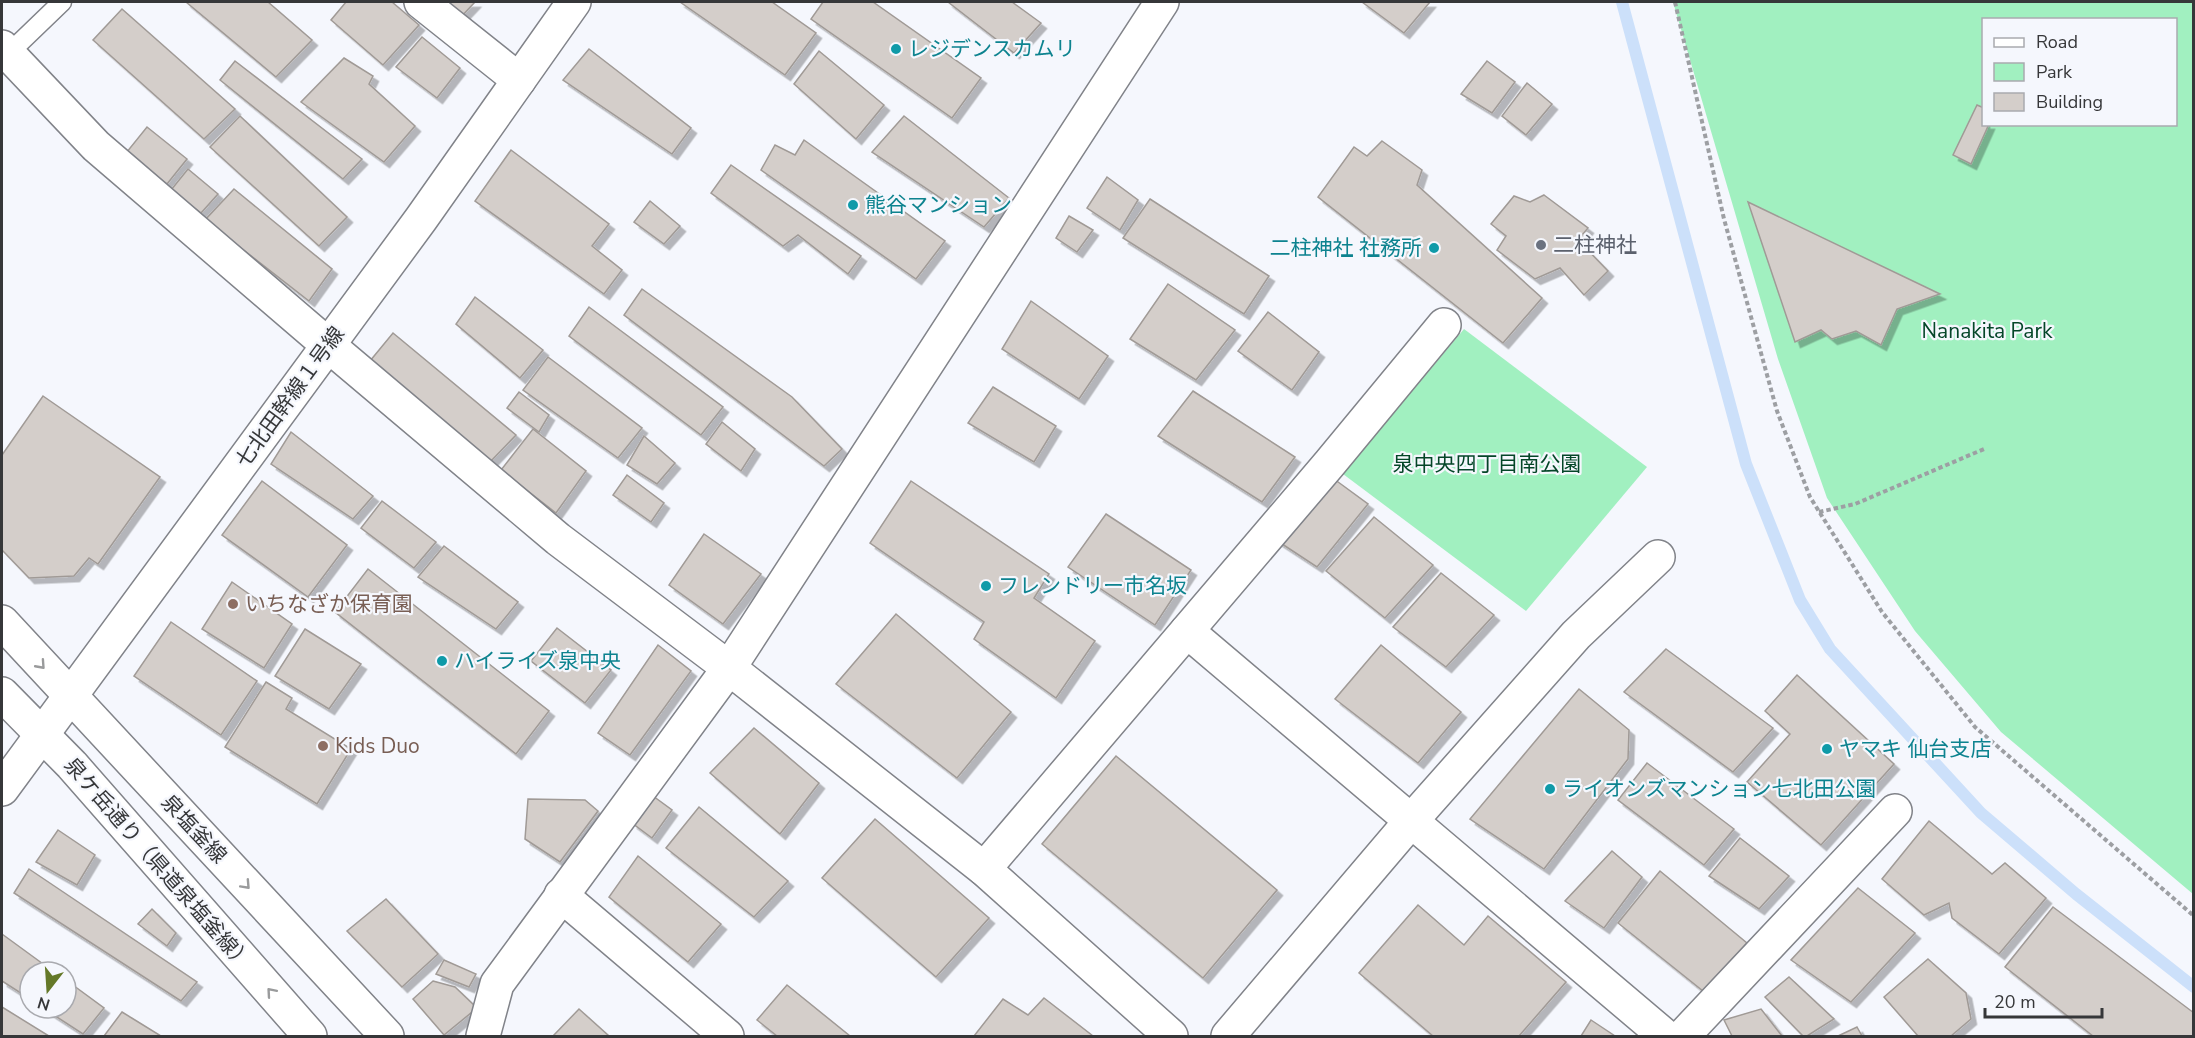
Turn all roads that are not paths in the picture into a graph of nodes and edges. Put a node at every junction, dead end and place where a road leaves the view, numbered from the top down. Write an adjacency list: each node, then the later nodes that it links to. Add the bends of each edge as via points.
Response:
1 (62, 2): 5 (lane)
2 (421, 2): 6 (street)
3 (574, 2): 6 (street, 七北田幹線１号線)
4 (1162, 2): 12 (street)
5 (5, 51): 8 (street, via 96,146)
6 (519, 80): 8 (street, 七北田幹線１号線)
7 (1444, 325): 11 (street)
8 (328, 345): 12 (street, via 558,539); 14 (street, 七北田幹線１号線)
9 (1658, 557): 18 (street, via 1576,635)
10 (2, 622): 14 (street, 泉塩釜線, one-way to 14)
11 (1187, 631): 18 (street); 19 (street)
12 (729, 668): 19 (street); 20 (street)
13 (2, 694): 15 (street, 泉ケ岳通り（県道泉塩釜線）)
14 (69, 697): 15 (street, 七北田幹線１号線); 22 (street, 泉塩釜線, one-way to 22)
15 (41, 734): 16 (street, 七北田幹線１号線); 21 (street, 泉ケ岳通り（県道泉塩釜線）, one-way to 15)
16 (2, 789)
17 (1895, 811): 28 (street)
18 (1411, 821): 26 (street); 27 (street)
19 (984, 869): 25 (street)
20 (561, 895): 23 (street, via 497,984); 24 (street)
21 (310, 1036)
22 (387, 1036)
23 (483, 1036)
24 (727, 1036)
25 (1171, 1036)
26 (1228, 1036)
27 (1665, 1036)
28 (1683, 1036)

